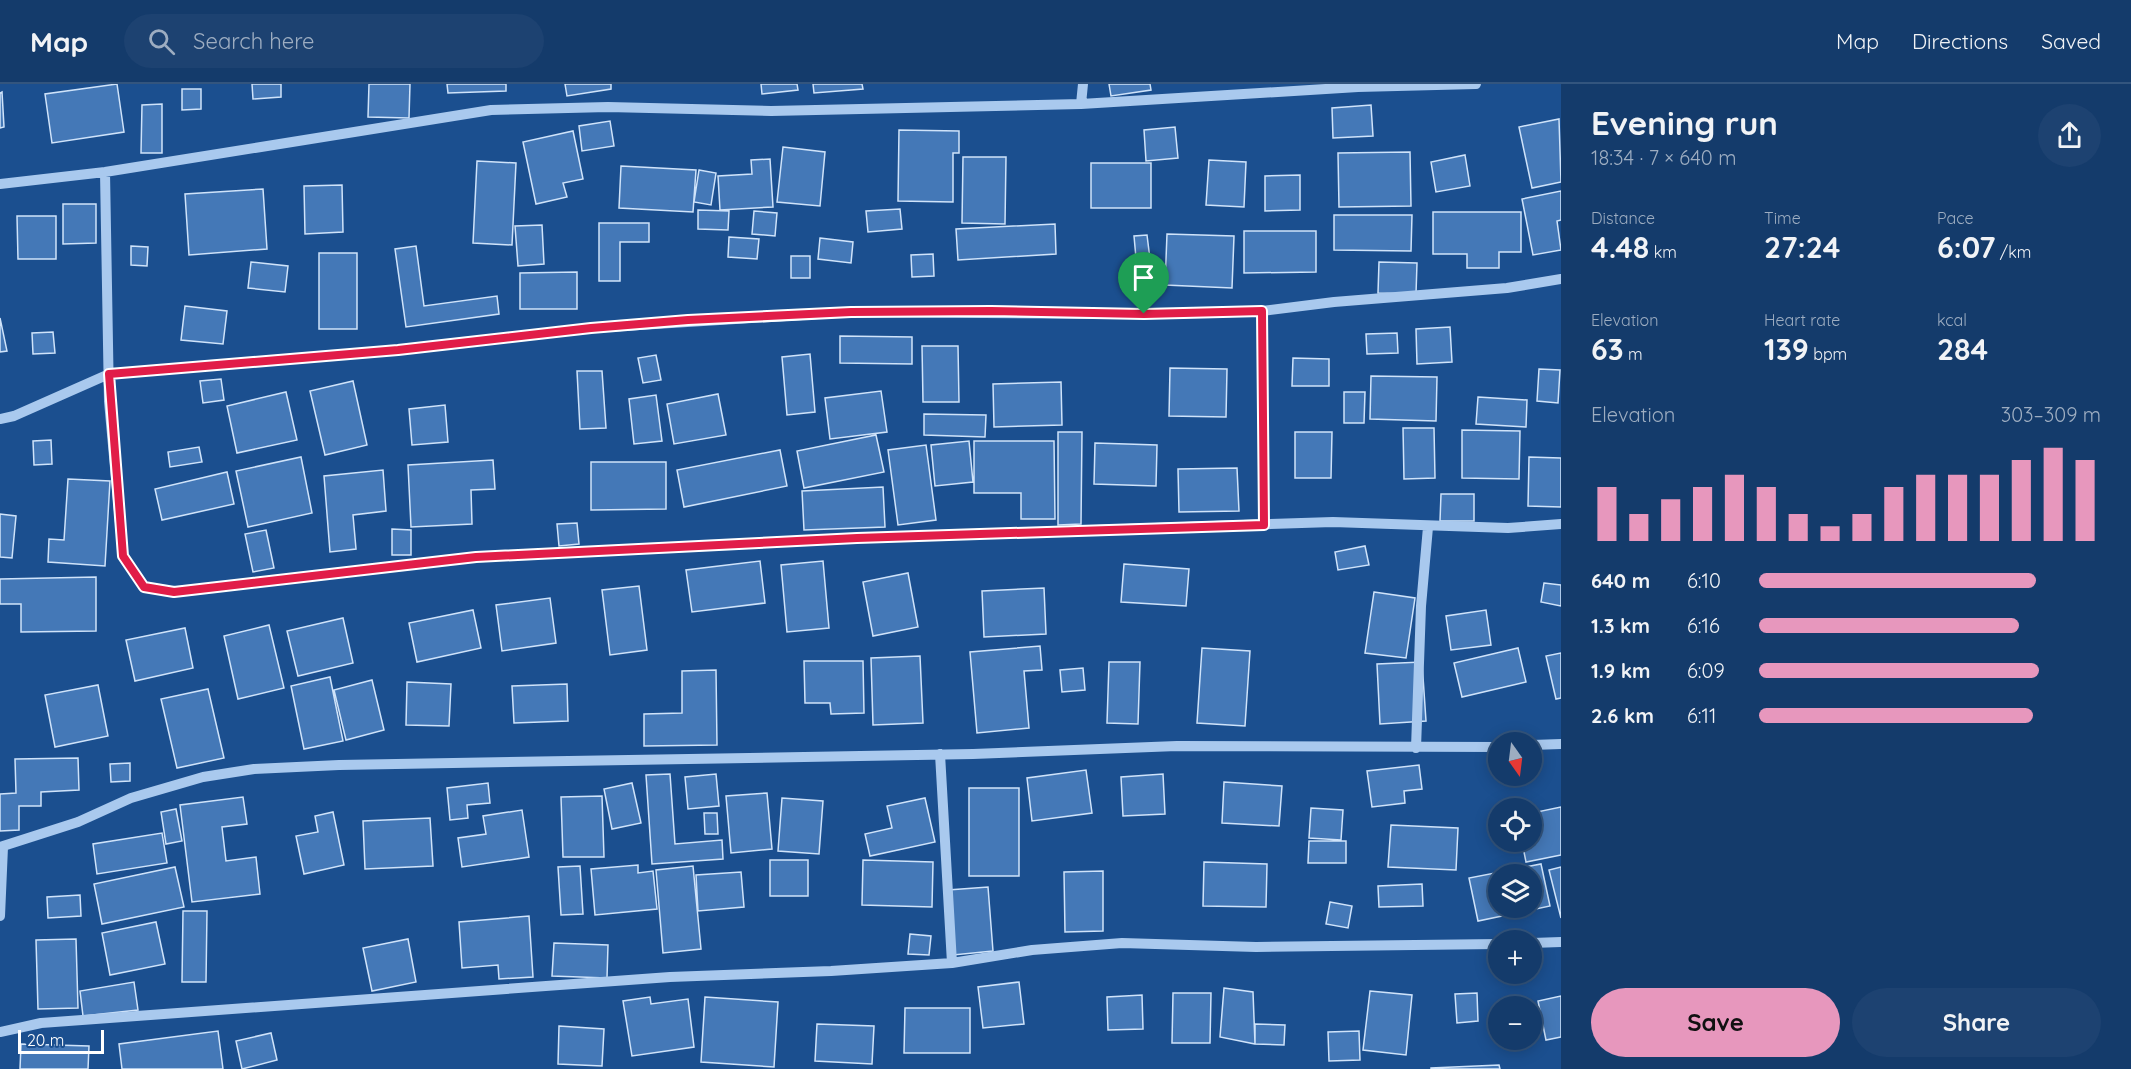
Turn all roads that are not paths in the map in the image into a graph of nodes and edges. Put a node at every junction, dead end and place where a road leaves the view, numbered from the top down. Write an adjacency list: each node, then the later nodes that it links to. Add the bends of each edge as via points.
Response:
1 (1083, 84): 3 (street)
2 (1476, 84): 3 (street)
3 (1082, 104): 4 (street, via 771,111 608,106 491,110)
4 (105, 172): 5 (street); 8 (street)
5 (0, 184)
6 (1561, 279): 7 (street, via 1496,289)
7 (1262, 311): 8 (street, via 839,312 591,328 398,350); 11 (street)
8 (109, 374): 9 (street); 11 (street, via 123,556 144,587 174,592 476,557 857,538)
9 (0, 419)
10 (1561, 524): 12 (street)
11 (1264, 525): 12 (street, via 1333,522)
12 (1428, 527): 16 (street)
13 (1561, 744): 14 (street)
14 (1542, 745)
15 (1488, 747): 16 (street)
16 (1416, 748): 17 (street, via 1177,746)
17 (940, 754): 18 (street, via 254,769 203,777 131,798 78,822); 23 (street)
18 (2, 847): 19 (street)
19 (0, 916)
20 (1561, 942): 21 (street)
21 (1542, 943)
22 (1488, 944): 23 (street, via 1256,947 1122,943 1032,950)
23 (952, 963): 24 (street, via 670,977 52,1022)
24 (0, 1032)

